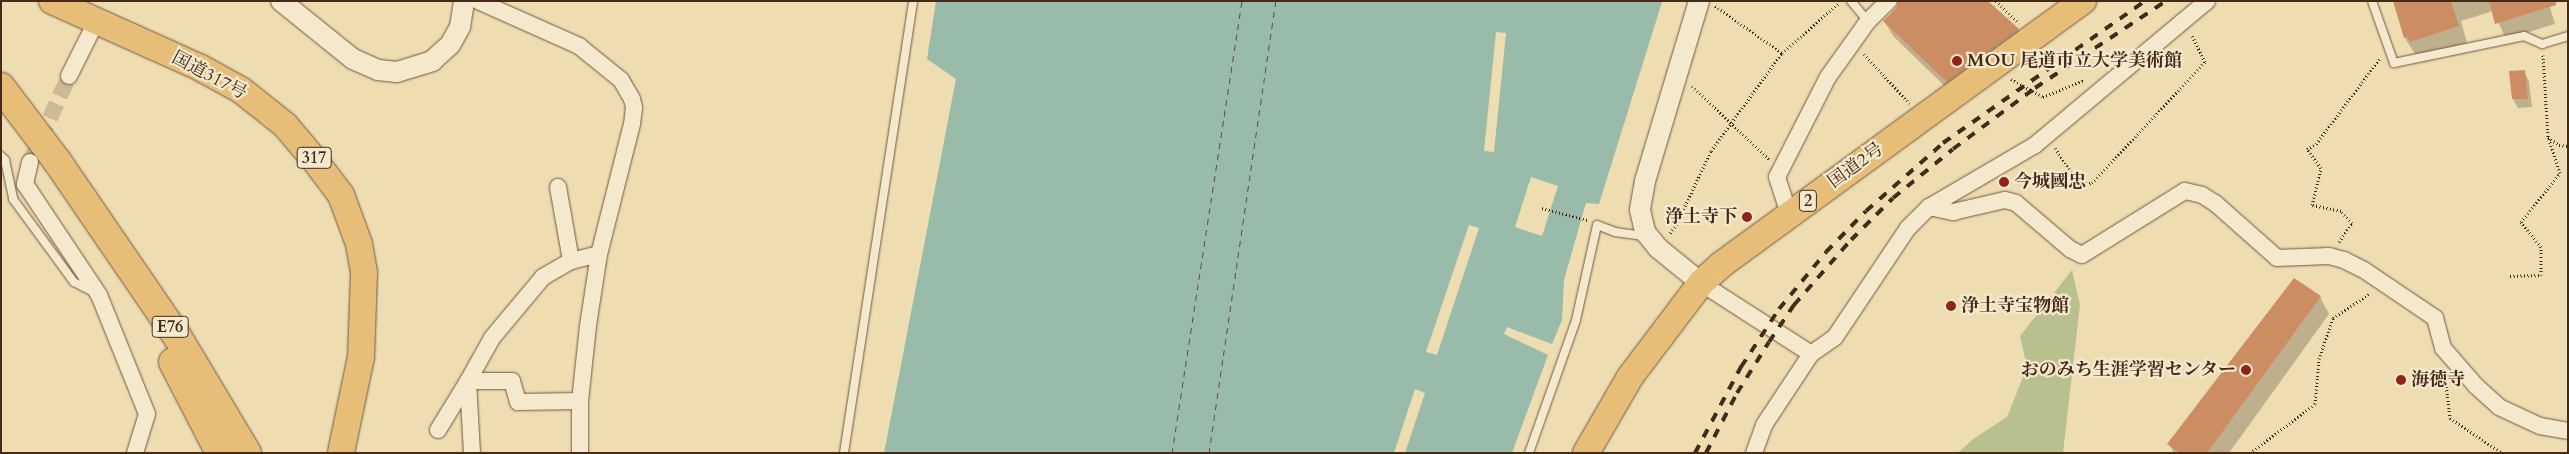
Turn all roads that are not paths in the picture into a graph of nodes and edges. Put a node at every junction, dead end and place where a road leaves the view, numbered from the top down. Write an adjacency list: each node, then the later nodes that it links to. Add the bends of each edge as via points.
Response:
1 (52, 1): 13 (highway, 国道317号 / 317)
2 (281, 1): 3 (street, via 353,59 378,70 397,72 432,61 450,45 460,27)
3 (464, 1)
4 (478, 1): 24 (street, via 579,46 609,68 628,91 634,108 632,124)
5 (913, 1): 39 (lane)
6 (1699, 1): 23 (street, via 1645,181 1640,210 1645,232)
7 (1851, 1): 12 (lane)
8 (1889, 1): 12 (street)
9 (2082, 1): 22 (highway, 国道2号 / 2)
10 (2207, 1): 21 (street, via 2034,145)
11 (2372, 1): 14 (lane, via 2394,63 2524,36 2542,44)
12 (1868, 20): 22 (street, via 1828,76 1777,177)
13 (96, 22): 15 (street); 36 (highway, 国道317号 / 317, via 199,67 241,90 285,125 341,195 359,244 364,273 361,357)
14 (2568, 36)
15 (69, 76)
16 (1, 87): 20 (highway, E76)
17 (1, 156): 27 (lane, via 5,160 13,200 74,282)
18 (30, 162): 27 (street, via 25,184)
19 (558, 187): 25 (street)
20 (87, 205): 34 (highway, E76, via 129,278); 35 (highway, E76, via 177,336)
21 (1929, 207): 28 (street, via 1908,228 1835,338); 32 (street, via 1953,212 2005,200 2016,203 2070,249 2082,255 2185,191 2202,195 2277,258 2329,256 2344,260 2384,284 2435,318 2444,348 2476,386 2499,407 2540,426)
22 (1789, 214): 26 (highway, 国道2号 / 2, via 1722,264)
23 (1653, 242): 26 (street); 40 (lane, via 1597,225 1576,320)
24 (599, 254): 25 (street); 30 (street)
25 (571, 261): 29 (street, via 543,277 492,338)
26 (1701, 284): 28 (street); 41 (highway, 国道2号 / 2, via 1630,377)
27 (99, 295): 33 (street, via 147,414)
28 (1811, 354): 42 (street, via 1764,426)
29 (468, 381): 30 (street, via 512,381 518,402); 31 (street); 37 (street)
30 (580, 401): 38 (street)
31 (438, 430)
32 (2568, 431)
33 (134, 453)
34 (220, 453)
35 (247, 453)
36 (341, 453)
37 (472, 453)
38 (580, 453)
39 (844, 453)
40 (1529, 453)
41 (1586, 453)
42 (1754, 453)

